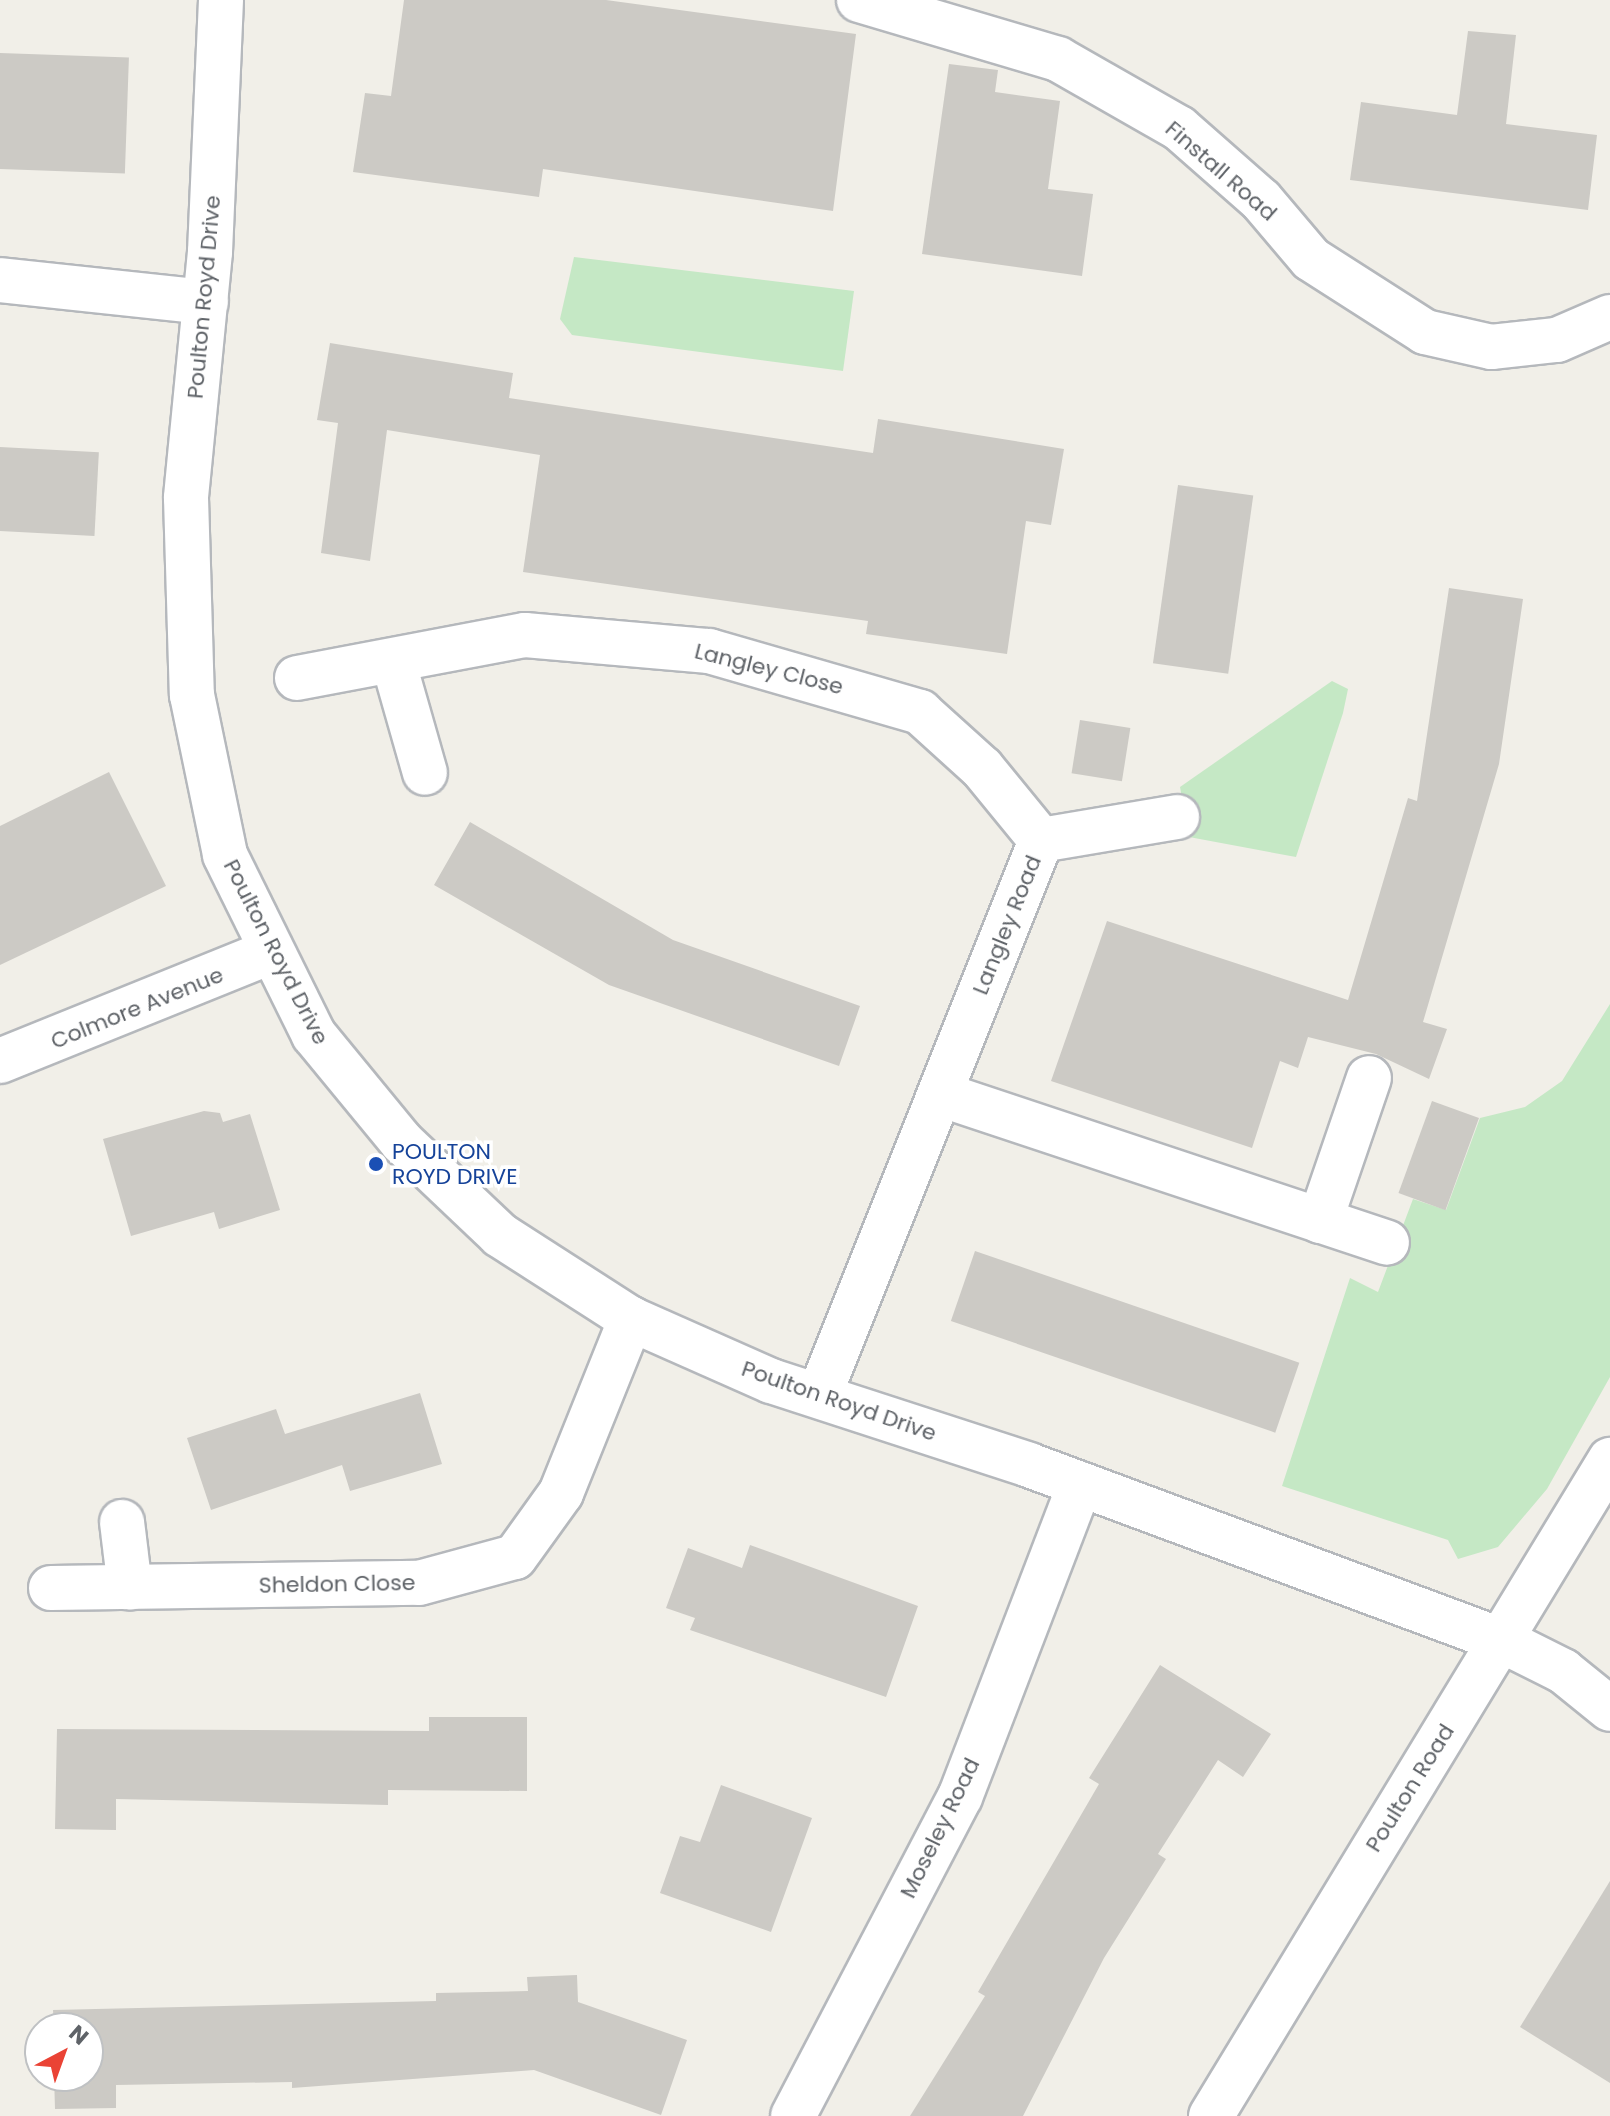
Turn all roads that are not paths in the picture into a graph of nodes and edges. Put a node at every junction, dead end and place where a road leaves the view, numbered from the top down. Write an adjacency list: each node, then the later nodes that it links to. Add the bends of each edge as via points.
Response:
1 (221, 0): 4 (street, Poulton Royd Drive)
2 (862, 0): 5 (street, Finstall Road, via 1058,59 1179,128 1261,200 1311,259 1425,332 1491,347 1557,340)
3 (0, 280): 4 (street)
4 (206, 302): 11 (street, Poulton Royd Drive, via 186,498 192,695 225,855)
5 (1610, 317)
6 (394, 664): 7 (street, Langley Close); 8 (street); 10 (street, Langley Close, via 525,635 709,651 816,677 920,712 982,768)
7 (297, 678)
8 (425, 773)
9 (1177, 817): 10 (street, Langley Road)
10 (1041, 840): 14 (street, Langley Road)
11 (272, 951): 12 (street, Colmore Avenue); 17 (street, Poulton Royd Drive, via 314,1035 402,1142 500,1235)
12 (0, 1061)
13 (1369, 1078): 15 (street)
14 (940, 1094): 15 (street); 18 (street, Langley Road)
15 (1320, 1221): 16 (street)
16 (1387, 1243)
17 (631, 1319): 18 (street, Poulton Royd Drive); 23 (street, Sheldon Close, via 561,1493 515,1557 419,1583)
18 (819, 1396): 20 (street, Poulton Royd Drive)
19 (1610, 1460): 24 (street, Poulton Road)
20 (1080, 1484): 24 (street, Poulton Royd Drive); 26 (street, Moseley Road, via 960,1797)
21 (122, 1522): 23 (street)
22 (51, 1588): 23 (street, Sheldon Close)
23 (130, 1588)
24 (1503, 1641): 25 (street, Poulton Royd Drive, via 1563,1671); 27 (street, Poulton Road)
25 (1610, 1709)
26 (793, 2116)
27 (1211, 2116)

